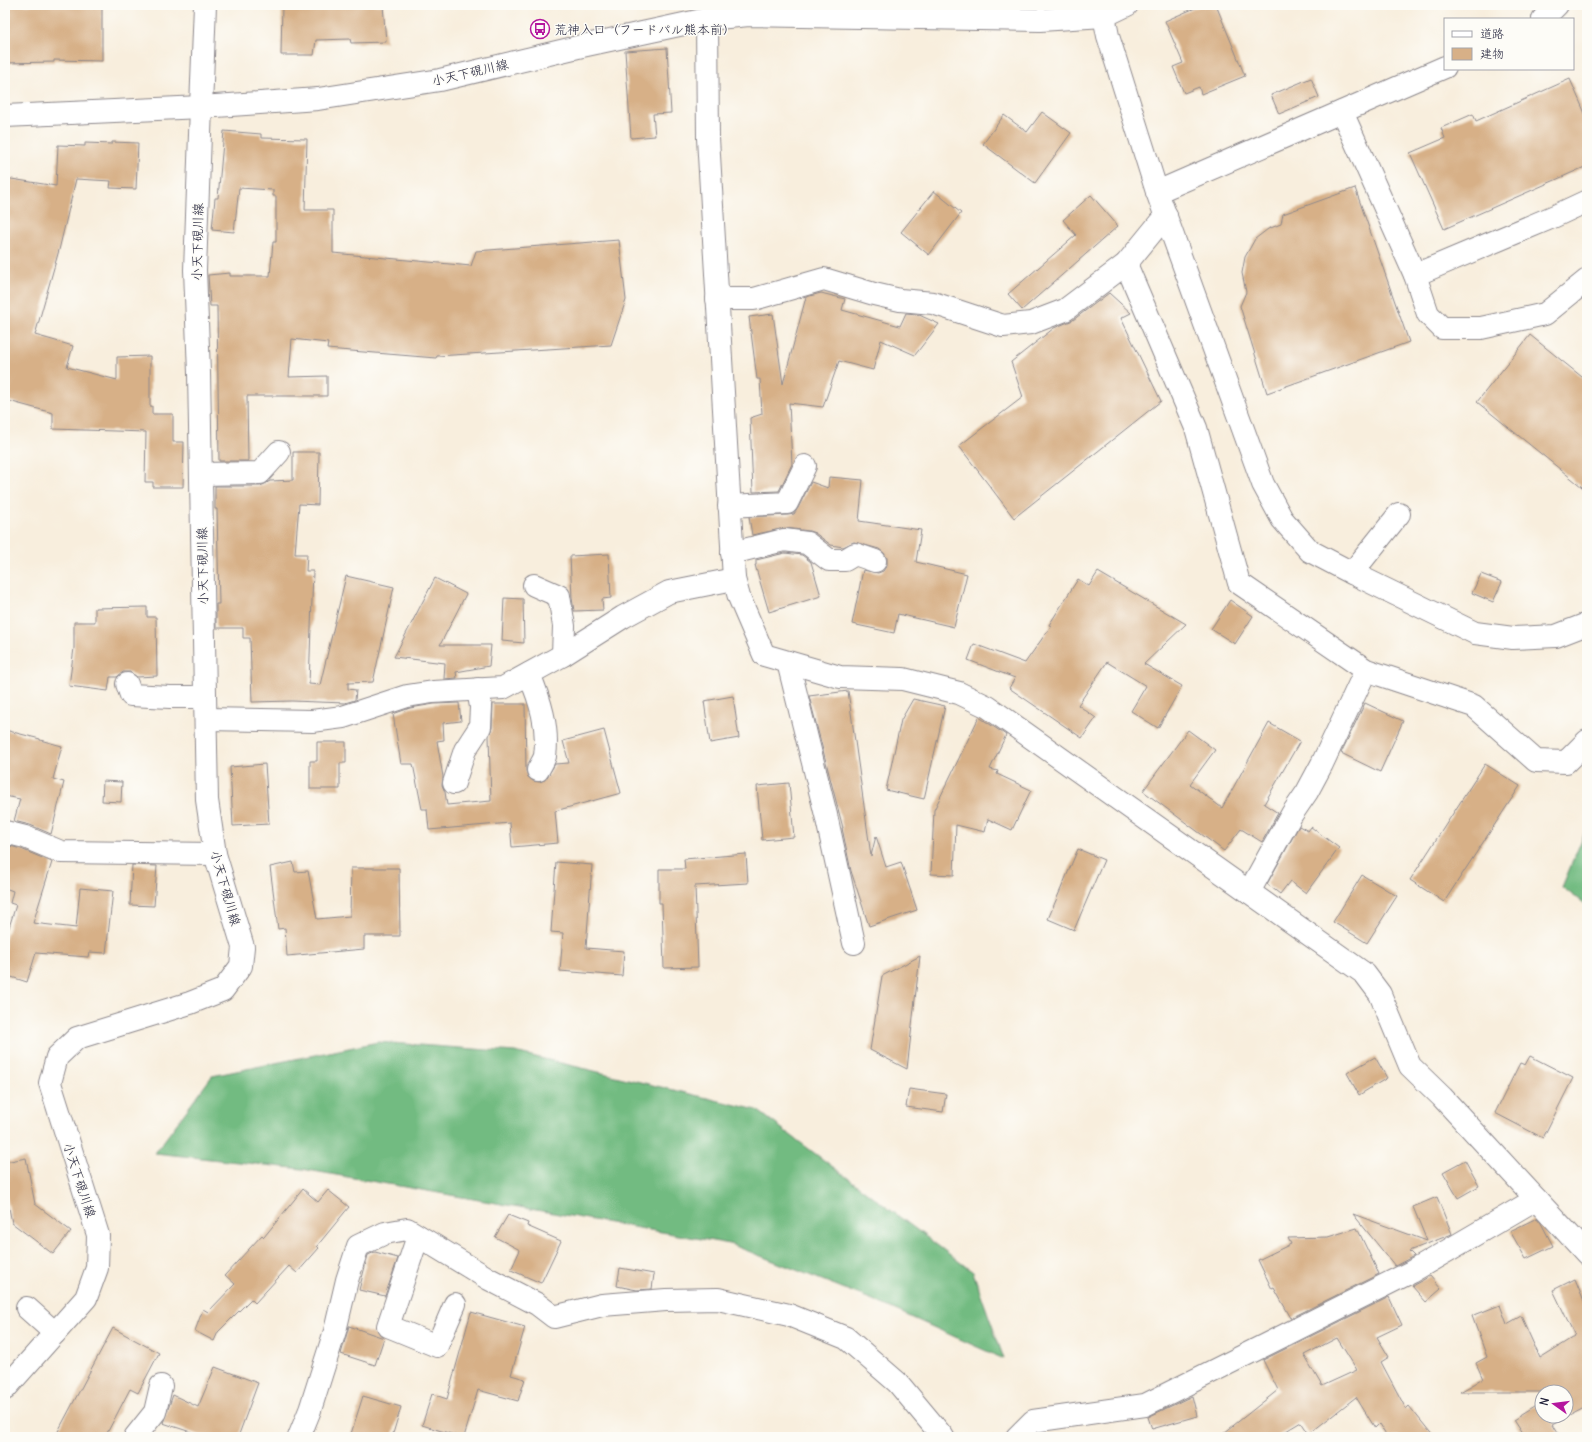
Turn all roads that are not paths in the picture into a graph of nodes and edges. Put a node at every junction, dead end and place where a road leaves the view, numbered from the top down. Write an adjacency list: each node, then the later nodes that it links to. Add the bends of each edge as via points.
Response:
1 (205, 5): 9 (street)
2 (1127, 5): 6 (street)
3 (1557, 5): 7 (street)
4 (855, 11): 5 (street, 小天下硯川線, via 749,15); 6 (street, 小天下硯川線, via 1040,20)
5 (707, 12): 9 (street, 小天下硯川線, via 582,46 440,80 318,99); 18 (street, via 708,138)
6 (1104, 16): 12 (street)
7 (1544, 18)
8 (1444, 67): 10 (street)
9 (201, 107): 11 (street); 21 (street, 小天下硯川線, via 195,270)
10 (1342, 112): 12 (street); 16 (street)
11 (5, 116)
12 (1157, 192): 14 (street)
13 (1587, 201): 16 (street)
14 (1166, 215): 15 (street); 26 (street, via 1263,484 1282,519 1310,551)
15 (1126, 264): 18 (street, via 1064,310 1031,323 1003,326 933,303 900,300 824,279 754,299); 32 (street, via 1196,428 1239,583)
16 (1415, 275): 17 (street, via 1428,314 1442,328 1481,328 1545,314)
17 (1587, 280)
18 (717, 299): 22 (street)
19 (279, 452): 21 (street, via 260,473)
20 (805, 466): 22 (street, via 787,504)
21 (201, 474): 36 (street, 小天下硯川線)
22 (729, 506): 24 (street)
23 (1399, 514): 26 (street)
24 (732, 553): 25 (street, via 784,540 807,543 829,560 845,560 855,554); 27 (street)
25 (875, 561)
26 (1352, 573): 29 (street, via 1475,633 1513,638 1556,636)
27 (734, 578): 30 (street, via 669,592); 31 (street, via 739,597 764,656)
28 (534, 585): 30 (street, via 559,596 564,626)
29 (1587, 624)
30 (563, 655): 33 (street)
31 (788, 662): 43 (street, via 840,677 902,679 959,693 988,707); 44 (street, via 826,815)
32 (1366, 670): 38 (street, via 1474,706 1536,762 1566,762); 43 (street, via 1322,764)
33 (529, 674): 35 (street, via 503,688); 39 (street, via 540,700 545,726 545,757)
34 (127, 684): 36 (street, via 131,695)
35 (478, 689): 37 (street, via 406,696 343,717 312,721); 40 (street, via 481,707 480,727 465,750)
36 (204, 697): 37 (street, 小天下硯川線)
37 (206, 718): 42 (street, 小天下硯川線, via 207,800)
38 (1587, 741)
39 (538, 770)
40 (454, 783)
41 (5, 832): 42 (street, via 25,837 61,852)
42 (215, 854): 50 (street, 小天下硯川線, via 243,946 241,966 223,990 190,1003 77,1038 57,1058 50,1083 98,1235 97,1268 86,1298)
43 (1249, 892): 45 (street, via 1365,974 1380,994 1410,1066 1442,1097)
44 (854, 943)
45 (1536, 1200): 47 (street); 56 (street, via 1411,1272 1145,1405 1033,1421)
46 (418, 1236): 48 (street, via 388,1326 437,1346); 54 (street, via 407,1229 385,1233 358,1246 335,1331); 55 (street, via 489,1279 537,1304 554,1317 602,1305 666,1300 718,1300 789,1315 846,1338 898,1383)
47 (1587, 1254)
48 (455, 1304)
49 (27, 1308): 50 (street)
50 (55, 1333): 52 (street, 小天下硯川線)
51 (161, 1386): 53 (street, via 155,1412)
52 (5, 1389)
53 (135, 1437)
54 (299, 1437)
55 (943, 1437)
56 (1017, 1437)

